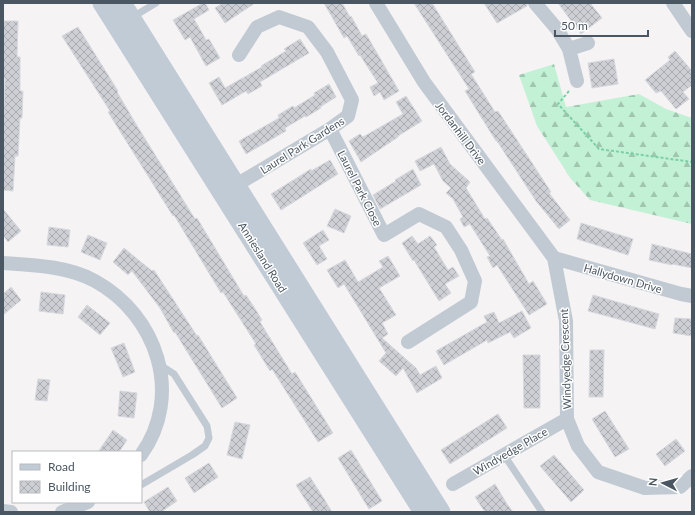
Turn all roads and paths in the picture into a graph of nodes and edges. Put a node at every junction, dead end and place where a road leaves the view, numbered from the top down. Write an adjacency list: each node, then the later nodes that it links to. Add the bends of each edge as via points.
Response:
1 (102, 3): 17 (street, Anniesland Road)
2 (156, 3): 6 (lane)
3 (376, 3): 15 (street, Jordanhill Drive, via 424,82)
4 (535, 3): 9 (street, via 557,29)
5 (673, 3): 7 (street)
6 (126, 10): 14 (street, Anniesland Road)
7 (692, 31)
8 (588, 43): 9 (street)
9 (569, 49): 11 (street)
10 (239, 56): 12 (street, Laurel Park Gardens, via 257,27 279,17 308,27 327,52 352,100 348,116)
11 (577, 81): 13 (path, via 558,104 599,149)
12 (330, 129): 14 (street, Laurel Park Gardens); 19 (street, Laurel Park Close, via 384,235 419,214 446,227 461,250 475,281 471,302)
13 (692, 162)
14 (236, 185): 17 (street, Anniesland Road)
15 (554, 258): 18 (street, Hallydown Drive); 21 (street, Windyedge Crescent, via 566,321)
16 (3, 263): 20 (street, via 55,268 79,274 112,292 131,309 153,344)
17 (289, 285): 31 (street, Anniesland Road); 32 (street, Anniesland Road)
18 (692, 296)
19 (408, 342)
20 (160, 365): 22 (street, via 162,396 159,413 155,431); 25 (lane, via 174,374 207,426 209,438 205,446)
21 (567, 419): 23 (street, Windyedge Place); 24 (street, Windyedge Crescent, via 578,446 598,472 645,488 680,487)
22 (142, 453)
23 (504, 454): 26 (street, Windyedge Place); 33 (lane)
24 (692, 476)
25 (142, 484)
26 (453, 484)
27 (85, 503): 30 (street)
28 (3, 511): 29 (street)
29 (10, 512)
30 (62, 512)
31 (423, 512)
32 (441, 512)
33 (542, 512)

